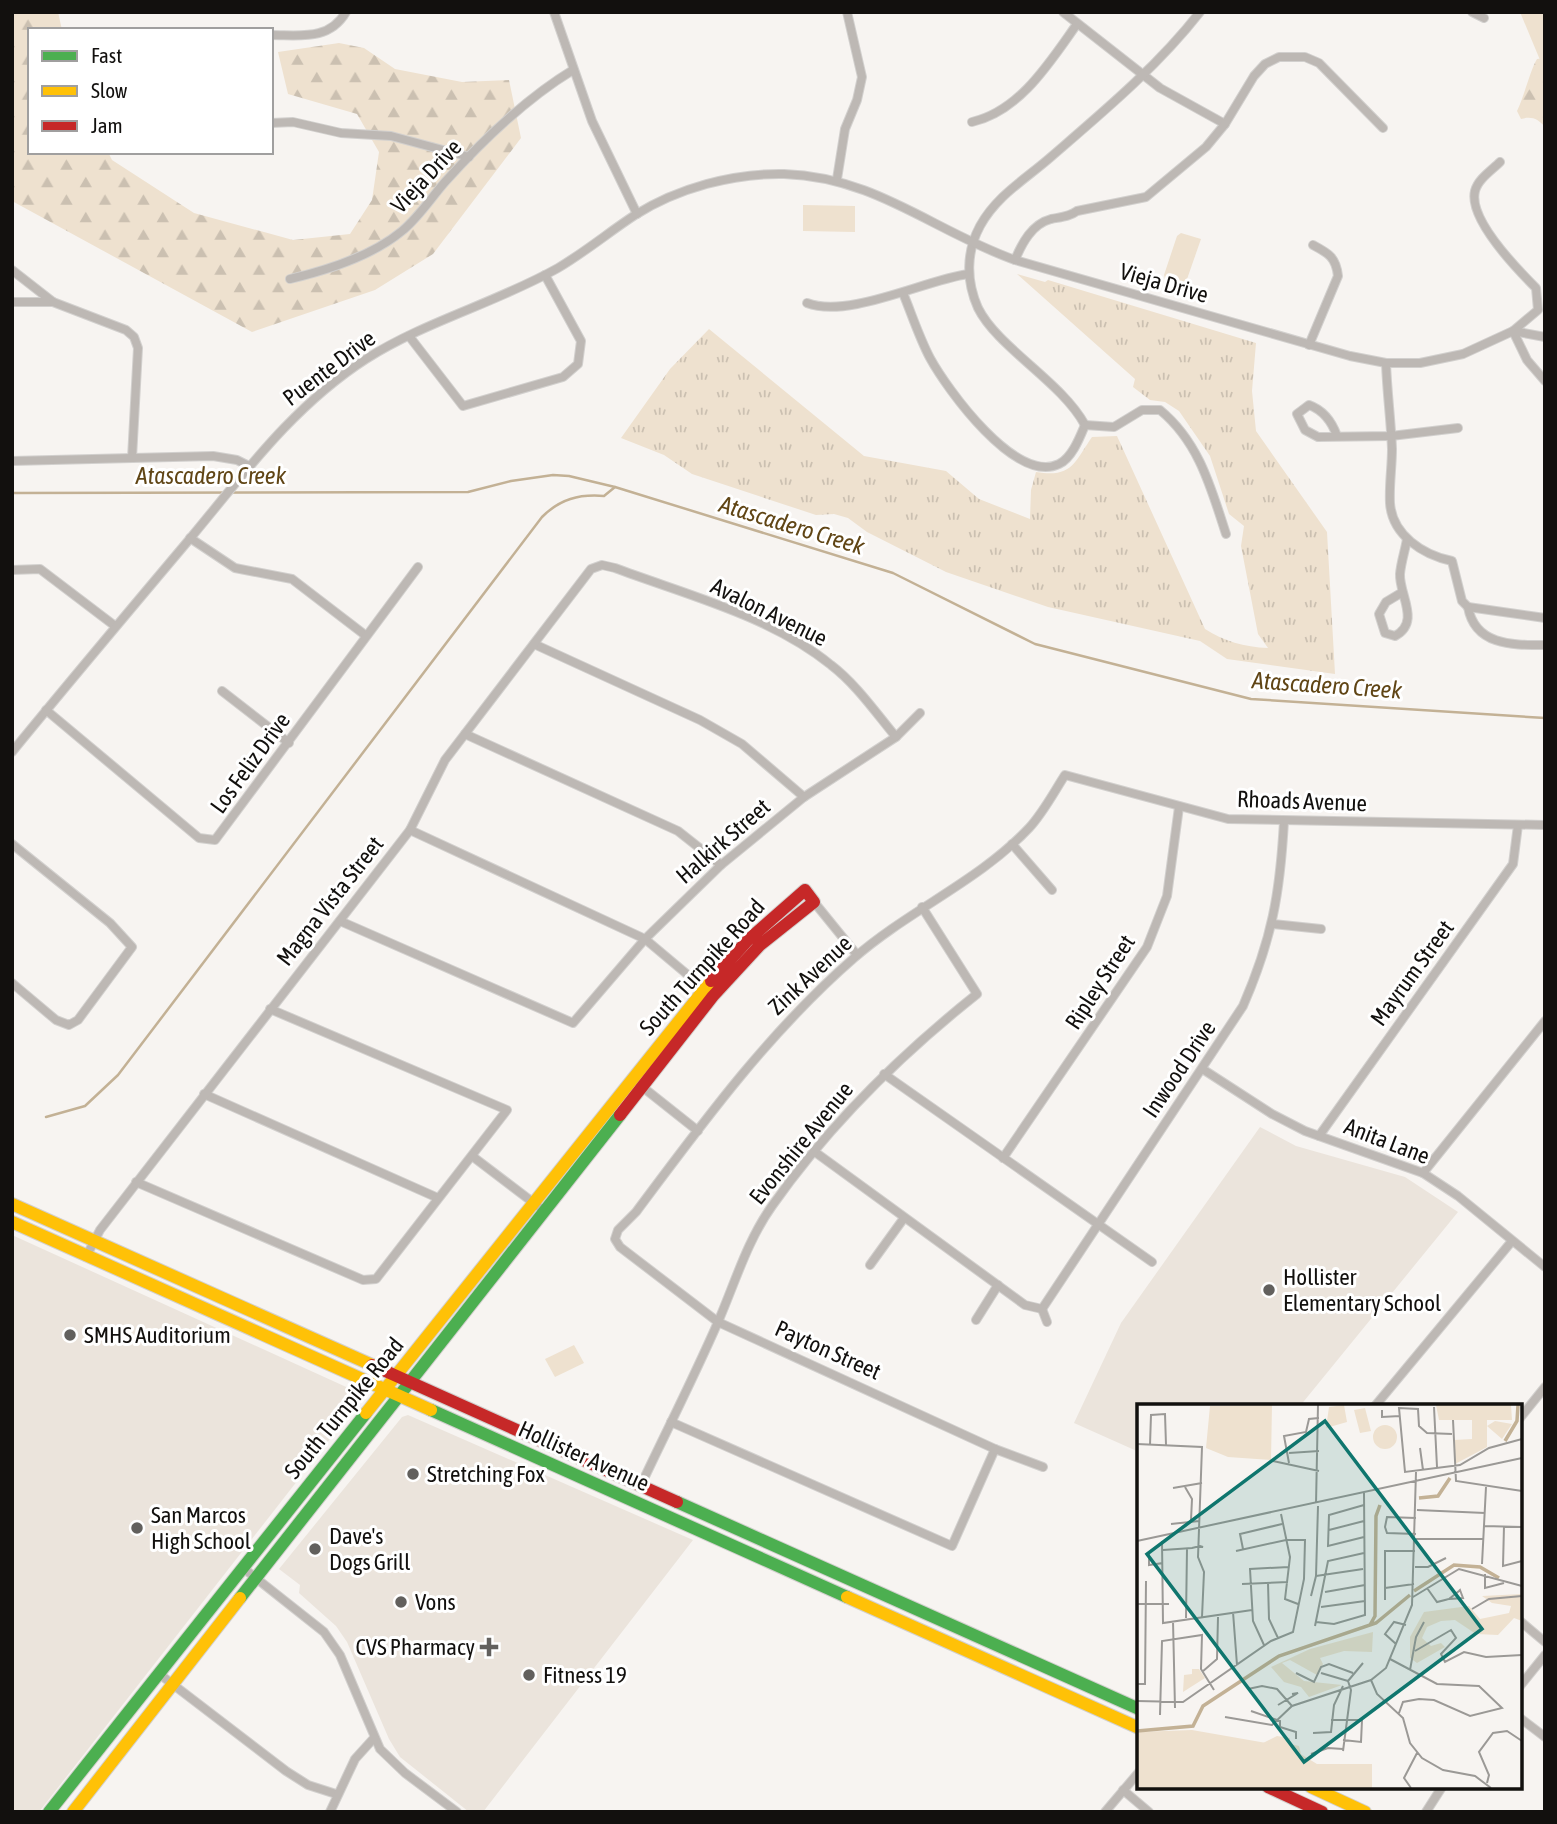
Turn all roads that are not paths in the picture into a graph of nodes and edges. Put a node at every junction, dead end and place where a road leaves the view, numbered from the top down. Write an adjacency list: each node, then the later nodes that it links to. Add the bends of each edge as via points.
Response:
1 (346, 12): 9 (street, via 332,29 319,35)
2 (554, 12): 10 (street)
3 (847, 12): 19 (street, via 862,77 846,123)
4 (1063, 12): 8 (street)
5 (1200, 12): 11 (street)
6 (1472, 12): 7 (street)
7 (1484, 18)
8 (1077, 24): 11 (street); 12 (street, via 1024,91 992,117)
9 (273, 35)
10 (573, 71): 16 (street, Vieja Drive, via 518,111); 20 (street)
11 (1143, 73): 14 (street, via 1177,99); 21 (street, via 1006,192 990,210)
12 (972, 122)
13 (273, 123): 16 (street, via 391,136)
14 (1226, 124): 15 (street, via 1265,64 1293,55 1319,63); 23 (street, via 1206,147 1146,197 1041,222 1027,236)
15 (1383, 128)
16 (469, 157): 27 (street, Vieja Drive, via 415,218 382,245)
17 (1500, 162): 32 (street, Vieja Drive, via 1475,190 1478,215 1520,276 1535,288 1539,300 1538,310)
18 (782, 174): 19 (street, Vieja Drive); 20 (street, Puente Drive, via 702,185)
19 (837, 179): 21 (street, Vieja Drive, via 888,198)
20 (637, 214): 26 (street, Puente Drive)
21 (973, 243): 23 (street, Vieja Drive); 25 (street)
22 (1313, 245): 35 (street, via 1332,256 1338,276)
23 (1015, 260): 35 (street, Vieja Drive)
24 (12, 270): 30 (street)
25 (968, 274): 28 (street); 38 (street, via 988,322)
26 (545, 275): 33 (street, Puente Drive); 33 (street, via 581,341 578,364 563,377 463,406)
27 (290, 279)
28 (903, 293): 31 (street, via 818,307); 38 (street, via 945,383 1012,455 1043,466 1060,464)
29 (12, 302): 30 (street)
30 (53, 302): 42 (street, via 134,337 138,348)
31 (807, 303)
32 (1513, 331): 34 (street); 36 (street, Vieja Drive, via 1463,354 1420,363); 37 (street, via 1527,360)
33 (409, 336): 44 (street, Puente Drive, via 365,360 309,403)
34 (1545, 337)
35 (1310, 345): 36 (street, Vieja Drive)
36 (1386, 363): 41 (street)
37 (1545, 381)
38 (1085, 425): 45 (street, via 1114,427 1142,410 1160,410 1202,462)
39 (1458, 428): 41 (street)
40 (1337, 436): 40 (street, via 1317,407 1309,404 1297,414 1305,430 1318,437); 41 (street)
41 (1391, 436): 47 (street, via 1390,503 1396,525)
42 (132, 458): 43 (street); 44 (street, via 213,456)
43 (12, 461)
44 (249, 466): 46 (street, Puente Drive)
45 (1226, 534)
46 (190, 538): 54 (street, Puente Drive); 55 (street, via 235,568 292,579)
47 (1407, 539): 51 (street); 52 (street, via 1433,556 1452,561 1462,601)
48 (598, 566): 56 (street, Magna Vista Street); 62 (street, Avalon Avenue, via 615,568 733,612 806,648 833,666)
49 (418, 567): 55 (street, Los Feliz Drive)
50 (12, 570): 54 (street, via 40,569)
51 (1401, 593): 51 (street, via 1386,601 1379,614 1385,633 1395,636 1408,621)
52 (1468, 607): 53 (street); 57 (street, via 1480,634 1491,640)
53 (1545, 618)
54 (115, 626): 59 (street, Puente Drive)
55 (365, 635): 63 (street, Los Feliz Drive)
56 (534, 644): 61 (street, Magna Vista Street); 66 (street, via 742,744)
57 (1545, 645)
58 (222, 691): 63 (street)
59 (46, 710): 64 (street, Puente Drive); 72 (street, Los Feliz Drive)
60 (920, 713): 62 (street, Halkirk Street)
61 (465, 734): 71 (street, Magna Vista Street, via 445,760); 76 (street, via 678,831)
62 (896, 737): 66 (street, Halkirk Street)
63 (289, 743): 72 (street, Los Feliz Drive, via 222,834)
64 (12, 752)
65 (1065, 775): 67 (street, Rhoads Avenue); 74 (street, Zink Avenue, via 1031,826)
66 (804, 797): 76 (street, Halkirk Street)
67 (1179, 807): 68 (street, Rhoads Avenue, via 1228,819); 97 (street, Ripley Street, via 1174,866 1147,947)
68 (1284, 821): 69 (street, Rhoads Avenue); 81 (street, Inwood Drive)
69 (1518, 825): 70 (street, Rhoads Avenue); 94 (street, Mayrum Street, via 1516,852 1508,871)
70 (1545, 825)
71 (410, 830): 80 (street, Magna Vista Street); 83 (street)
72 (207, 841): 75 (street)
73 (12, 844): 85 (street, via 137,946 70,1028)
74 (1013, 844): 77 (street); 79 (street, Zink Avenue)
75 (209, 852)
76 (721, 864): 83 (street, Halkirk Street)
77 (1052, 890)
78 (814, 902): 84 (street); 86 (main road, South Turnpike Road, via 804,890 747,941)
79 (922, 907): 84 (street, Zink Avenue); 90 (street, Evonshire Avenue, via 981,995)
80 (340, 921): 83 (street, Halkirk Street, via 573,1023); 87 (street, Magna Vista Street)
81 (1273, 924): 82 (street); 89 (street, Inwood Drive, via 1243,1006)
82 (1321, 929)
83 (645, 939): 86 (street)
84 (857, 955): 93 (street, Zink Avenue, via 783,1024)
85 (12, 983)
86 (708, 992): 91 (main road, South Turnpike Road)
87 (270, 1009): 92 (street, Magna Vista Street); 96 (street, via 507,1110)
88 (1545, 1021): 98 (street)
89 (1204, 1070): 94 (street, Anita Lane, via 1272,1114); 105 (street, Inwood Drive)
90 (884, 1074): 95 (street, Evonshire Avenue); 97 (street)
91 (636, 1083): 93 (street); 102 (main road, South Turnpike Road)
92 (204, 1094): 99 (street, Magna Vista Street); 100 (street)
93 (698, 1131): 106 (street, Zink Avenue)
94 (1319, 1136): 98 (street, Anita Lane)
95 (815, 1152): 103 (street); 116 (street, Evonshire Avenue, via 771,1207 753,1238)
96 (472, 1156): 100 (street); 102 (street)
97 (1003, 1158): 105 (street)
98 (1423, 1173): 108 (street, Anita Lane)
99 (136, 1182): 100 (street, via 369,1280 376,1279); 107 (street, Magna Vista Street)
100 (438, 1198)
101 (12, 1204): 107 (main road, Hollister Avenue)
102 (539, 1206): 118 (main road, South Turnpike Road); 119 (main road, South Turnpike Road)
103 (904, 1218): 111 (street); 113 (street)
104 (12, 1222): 109 (main road, Hollister Avenue)
105 (1097, 1224): 110 (street); 114 (street, Inwood Drive)
106 (615, 1239): 116 (street, Payton Street)
107 (93, 1241): 109 (street, Magna Vista Street); 118 (main road, Hollister Avenue)
108 (1512, 1241): 112 (street, Anita Lane); 123 (street)
109 (86, 1257): 121 (main road, Hollister Avenue)
110 (1152, 1262)
111 (870, 1265)
112 (1545, 1267)
113 (998, 1286): 114 (street); 115 (street)
114 (1040, 1310): 117 (street)
115 (976, 1320)
116 (718, 1322): 125 (street, Evonshire Avenue); 126 (street, Payton Street)
117 (1047, 1322)
118 (398, 1377): 119 (main road, Hollister Avenue); 121 (main road, South Turnpike Road)
119 (411, 1383): 122 (main road, South Turnpike Road); 128 (main road, Hollister Avenue)
120 (1545, 1387): 124 (street)
121 (385, 1390): 122 (main road, Hollister Avenue); 129 (main road, South Turnpike Road)
122 (398, 1396): 130 (main road, South Turnpike Road); 139 (main road, Hollister Avenue)
123 (1377, 1404)
124 (1522, 1416)
125 (671, 1422): 126 (street, via 951,1546); 128 (street, Evonshire Avenue)
126 (995, 1449): 127 (street, Payton Street)
127 (1043, 1466)
128 (641, 1485): 137 (main road, Hollister Avenue)
129 (242, 1567): 130 (street); 134 (main road, South Turnpike Road)
130 (255, 1577): 135 (main road, South Turnpike Road); 141 (street, via 333,1642)
131 (1522, 1623): 132 (street)
132 (1545, 1642)
133 (1545, 1655): 136 (street)
134 (158, 1673): 135 (street); 148 (main road, South Turnpike Road)
135 (171, 1683): 147 (street, via 286,1771); 149 (main road, South Turnpike Road)
136 (1522, 1684)
137 (1137, 1708)
138 (1522, 1720): 140 (street)
139 (1137, 1727)
140 (1545, 1737)
141 (374, 1738): 147 (street, via 355,1759); 151 (street, via 397,1766)
142 (1137, 1774): 146 (street)
143 (1272, 1789): 154 (main road)
144 (1315, 1789): 155 (main road)
145 (1441, 1789): 156 (street)
146 (1124, 1790): 152 (street); 153 (street)
147 (336, 1794): 150 (street)
148 (49, 1812)
149 (73, 1812)
150 (330, 1812)
151 (457, 1812)
152 (1105, 1812)
153 (1149, 1812)
154 (1322, 1812)
155 (1365, 1812)
156 (1426, 1812)

